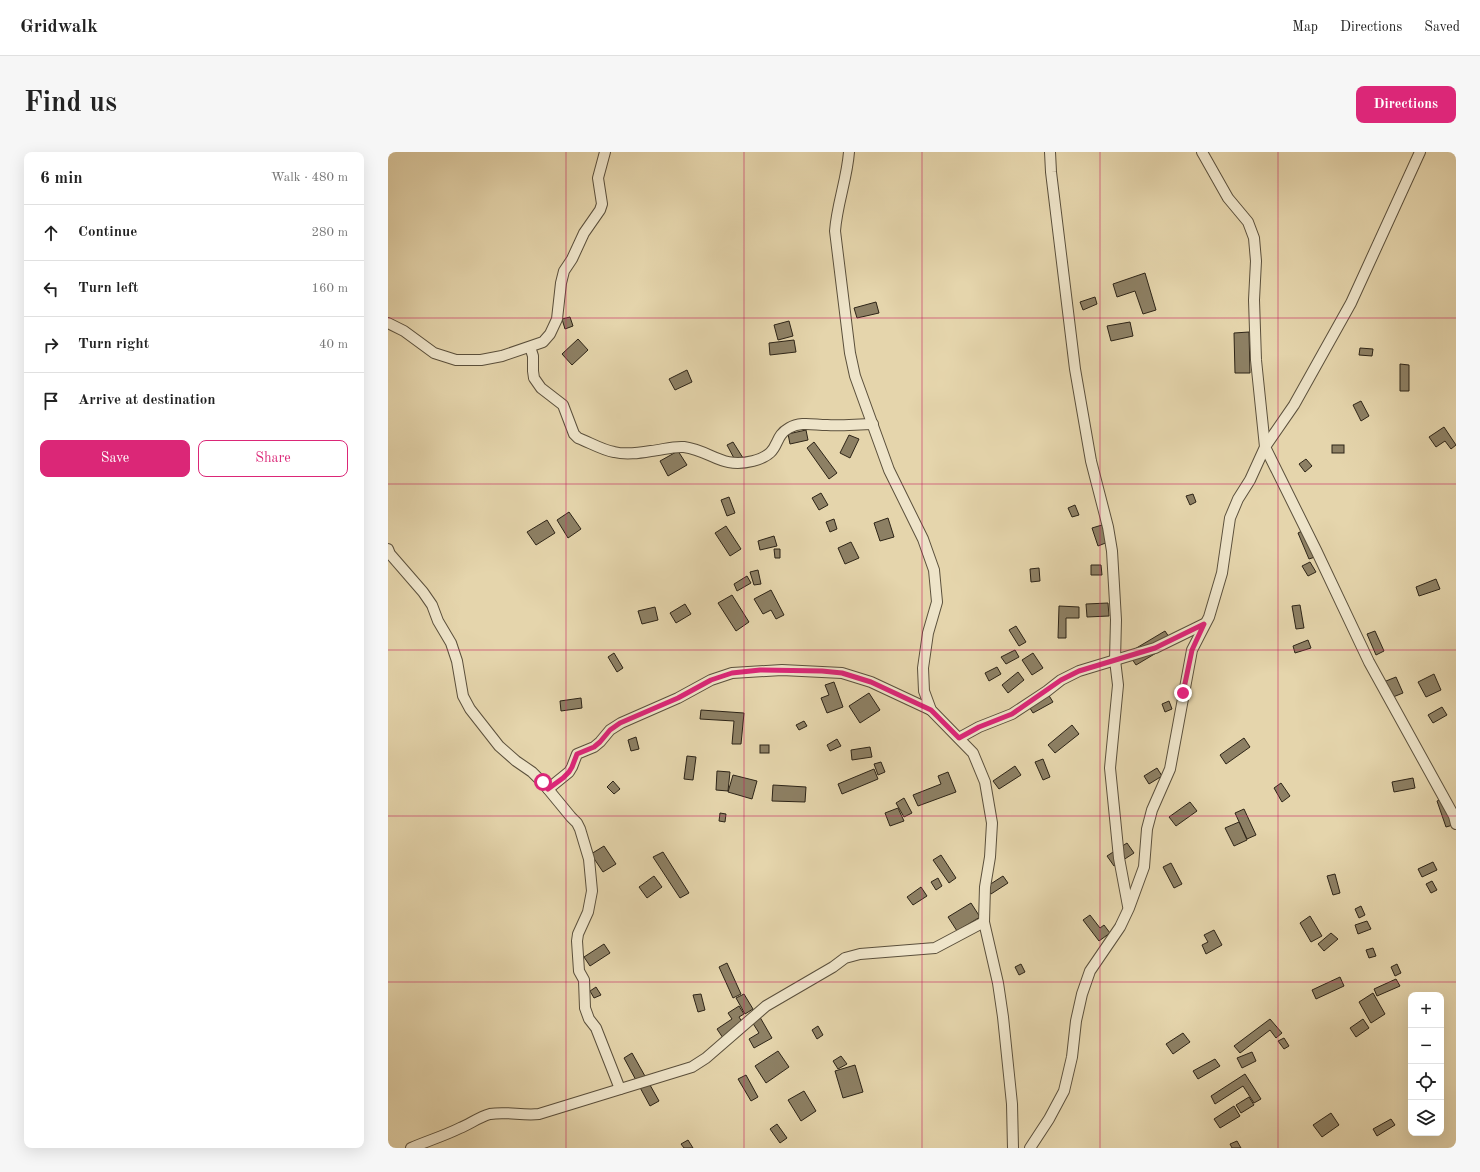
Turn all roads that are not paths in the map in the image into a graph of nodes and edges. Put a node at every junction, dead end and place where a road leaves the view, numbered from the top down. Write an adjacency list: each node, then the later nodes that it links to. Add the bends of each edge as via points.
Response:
1 (605, 152): 7 (street, via 598,178 602,204 600,210 564,271 557,320 550,334 543,342)
2 (849, 152): 8 (street, via 835,231 850,353 855,376)
3 (1050, 152): 12 (street, via 1050,172 1075,369 1091,461 1112,551)
4 (1202, 152): 9 (street, via 1228,198 1248,222 1254,238 1256,360)
5 (1420, 152): 9 (street, via 1351,303 1294,405)
6 (388, 323): 7 (street, via 404,331 434,353 456,360 481,360)
7 (530, 347): 8 (street, via 534,378 541,388 563,405 574,434 578,438 614,452 682,447 696,449 724,462 735,463 766,457 774,450 783,432 803,423 827,426)
8 (873, 424): 13 (street, via 889,470 923,539 934,570 937,602 928,633 923,668 924,691)
9 (1264, 446): 11 (street, via 1230,518 1222,573); 16 (street, via 1369,662)
10 (388, 549): 15 (street, via 432,605 438,622 451,643 463,696 470,709 499,746 532,772)
11 (1204, 624): 12 (street, via 1155,648); 17 (street, via 1192,650 1170,769 1152,810 1147,829 1144,867)
12 (1116, 660): 14 (street, via 1079,671 1061,680 1012,714); 17 (street, via 1118,685 1110,768 1119,858)
13 (931, 710): 14 (street); 15 (street, via 871,682 842,673 782,670 732,673 711,680 678,698 620,723 594,747 577,754 569,772)
14 (959, 738): 18 (street, via 972,753 985,782 992,823)
15 (548, 789): 19 (street, via 577,822 589,859 591,901 578,934 577,952 584,980 585,1008 596,1028)
16 (1455, 818)
17 (1128, 908): 22 (street, via 1117,932 1090,971 1076,1021 1072,1057 1064,1091)
18 (984, 922): 19 (street, via 935,948 860,954 845,958 766,1006 696,1064 654,1080); 21 (street, via 1003,1017 1012,1104)
19 (620, 1089): 20 (street, via 539,1114 490,1114)
20 (411, 1148)
21 (1013, 1148)
22 (1030, 1148)

